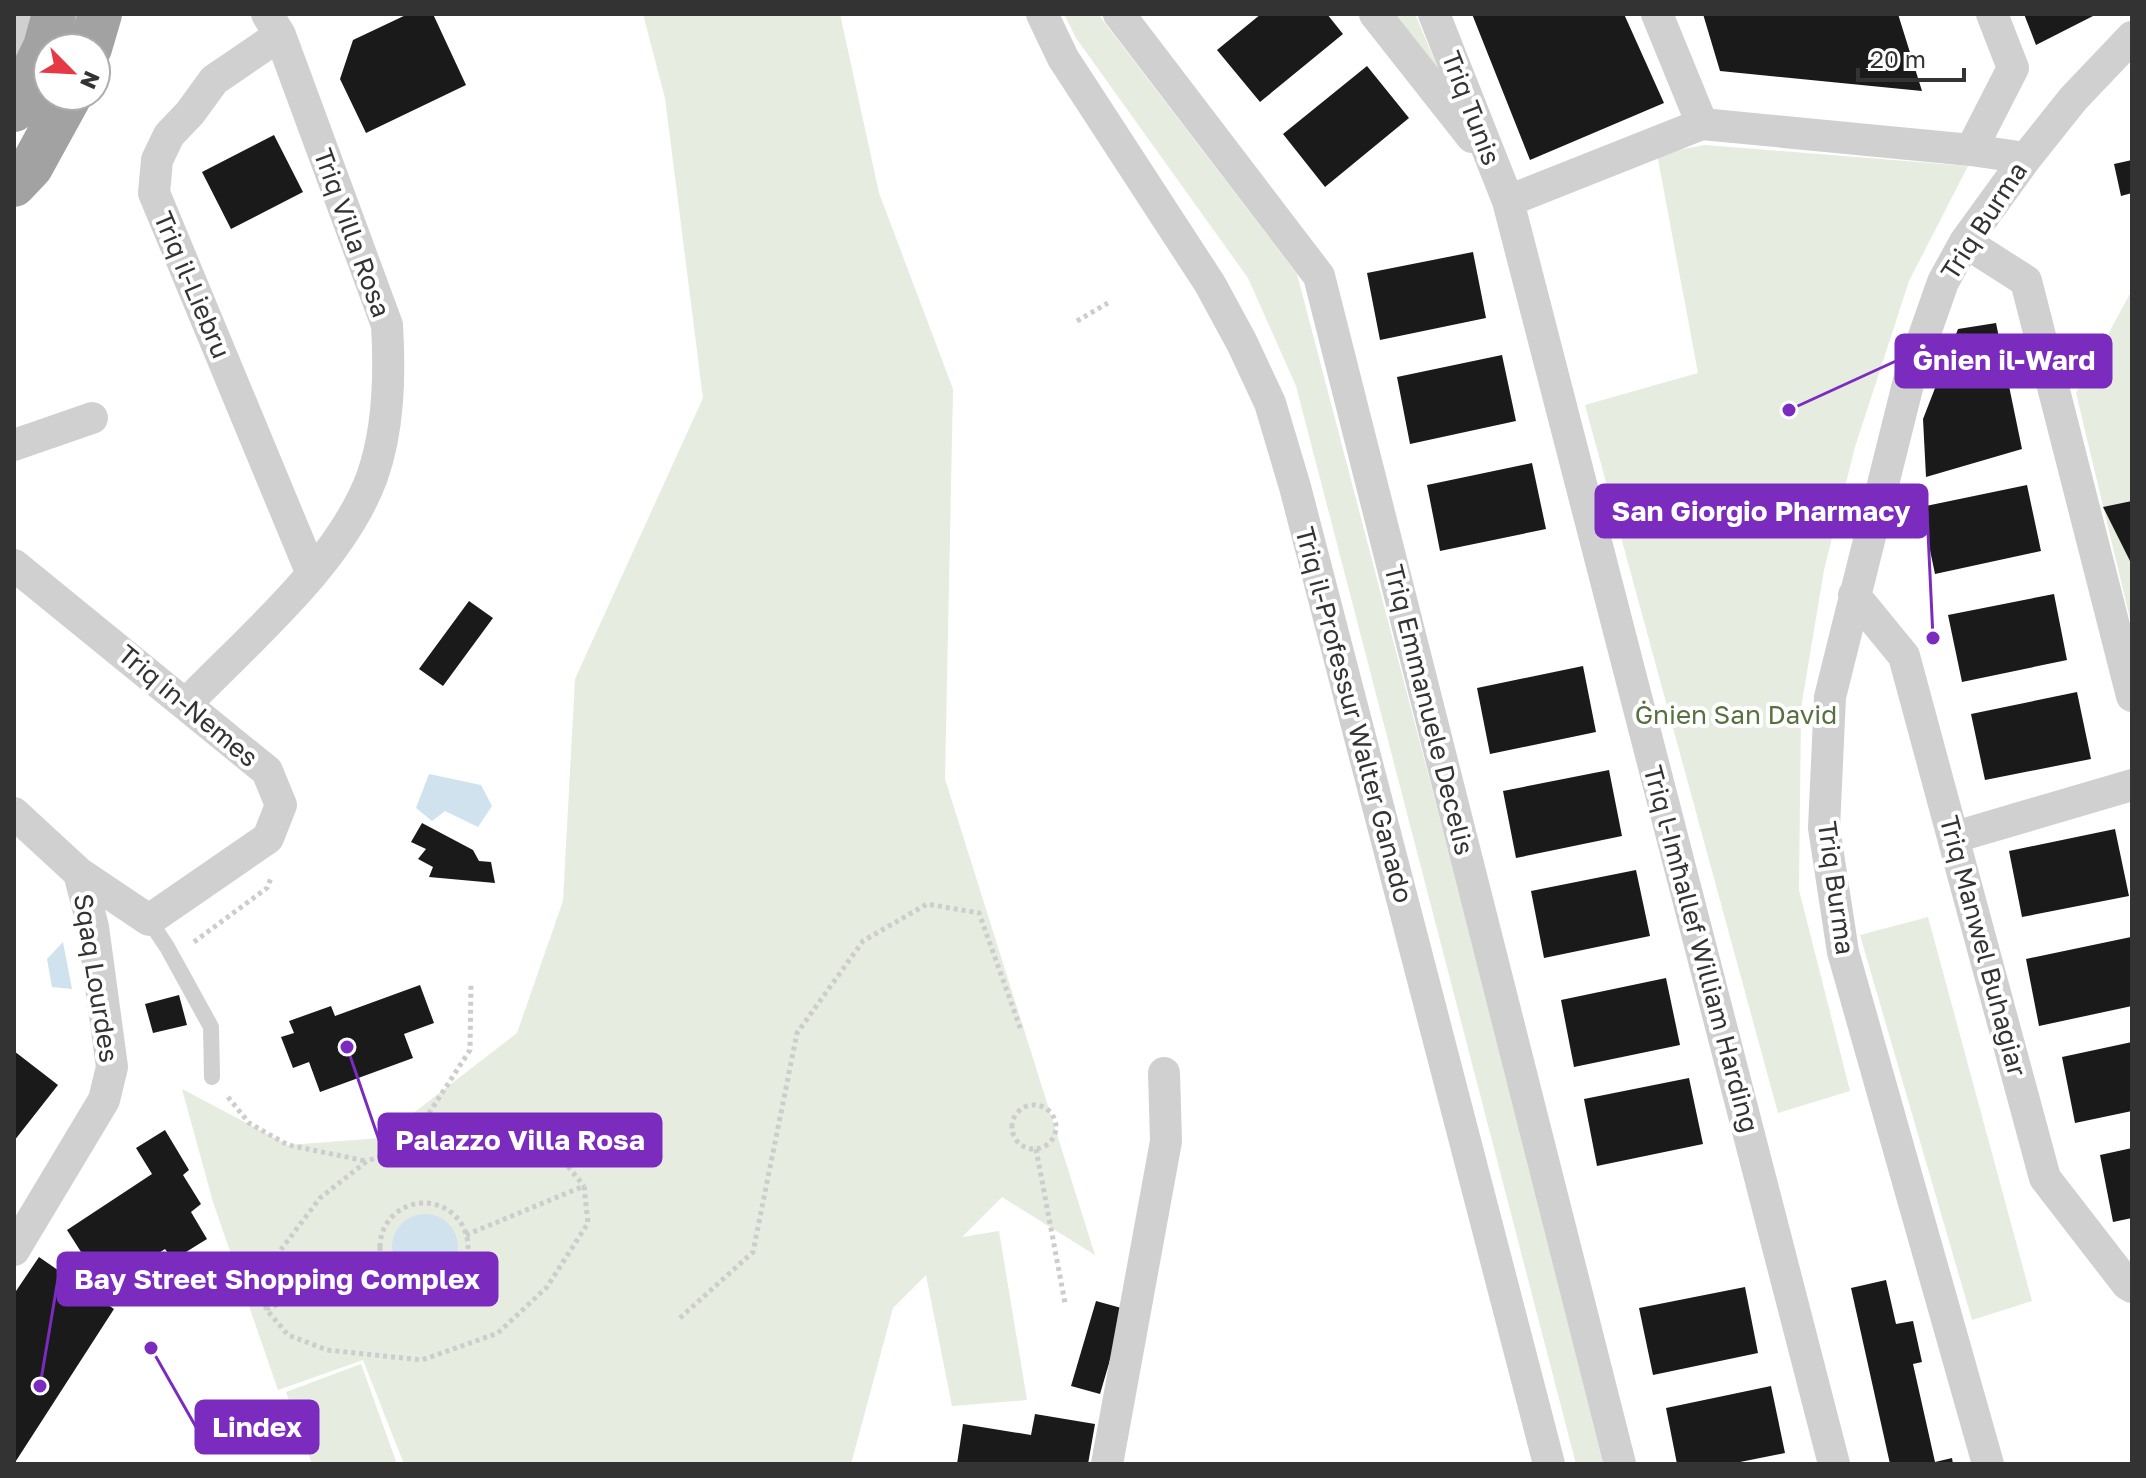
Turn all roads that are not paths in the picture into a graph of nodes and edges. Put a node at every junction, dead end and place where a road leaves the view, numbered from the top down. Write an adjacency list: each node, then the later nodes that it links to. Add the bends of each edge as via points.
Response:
1 (27, 14): 12 (street)
2 (54, 14): 13 (highway, via 45,47)
3 (250, 14): 10 (street)
4 (1042, 14): 39 (street, Triq il-Professur Walter Ganado, via 1063,58 1210,284 1270,403)
5 (1119, 14): 40 (street, Triq Emmanuele Decelis, via 1319,276)
6 (1375, 14): 18 (street)
7 (1434, 14): 18 (street, Triq Tunis)
8 (1657, 14): 15 (street)
9 (1992, 14): 16 (street, via 2013,68)
10 (274, 24): 25 (street, Triq Villa Rosa, via 387,325 390,368 372,476 346,527); 25 (street, Triq il-Liebru, via 214,80 169,135 157,160 154,193)
11 (2131, 39): 17 (street, Triq Burma)
12 (14, 41)
13 (14, 110)
14 (61, 112): 19 (highway, via 31,167)
15 (1702, 124): 16 (street); 20 (street)
16 (1971, 150): 17 (street)
17 (2026, 158): 21 (street, Triq Burma)
18 (1492, 163): 20 (street, Triq Tunis)
19 (14, 185)
20 (1508, 201): 41 (street, Triq l-Imħallef William Harding)
21 (1965, 242): 26 (street, Triq Burma, via 1943,282 1910,376); 27 (street, via 2026,281)
22 (92, 418): 23 (street)
23 (14, 445)
24 (14, 565): 28 (street, Triq in-Nemes)
25 (312, 574): 28 (street, Triq Villa Rosa)
26 (1854, 595): 31 (street, Triq Manwel Buhagiar, via 1904,656); 42 (street, Triq Burma, via 1830,697 1824,828 1843,952)
27 (2132, 696)
28 (187, 703): 33 (street, Triq in-Nemes, via 267,771 281,805 268,838)
29 (2132, 785): 31 (street)
30 (14, 813): 32 (street, Sqaq Lourdes)
31 (1955, 837): 37 (street, Triq Manwel Buhagiar, via 2045,1178)
32 (79, 873): 33 (street, Sqaq Lourdes); 36 (street, Sqaq Lourdes, via 93,927 112,1067 104,1100)
33 (149, 920): 35 (lane, via 211,1027)
34 (1164, 1073): 38 (street, via 1166,1141)
35 (212, 1077)
36 (14, 1250)
37 (2132, 1287)
38 (1107, 1464)
39 (1549, 1464)
40 (1620, 1464)
41 (1834, 1464)
42 (1988, 1464)

